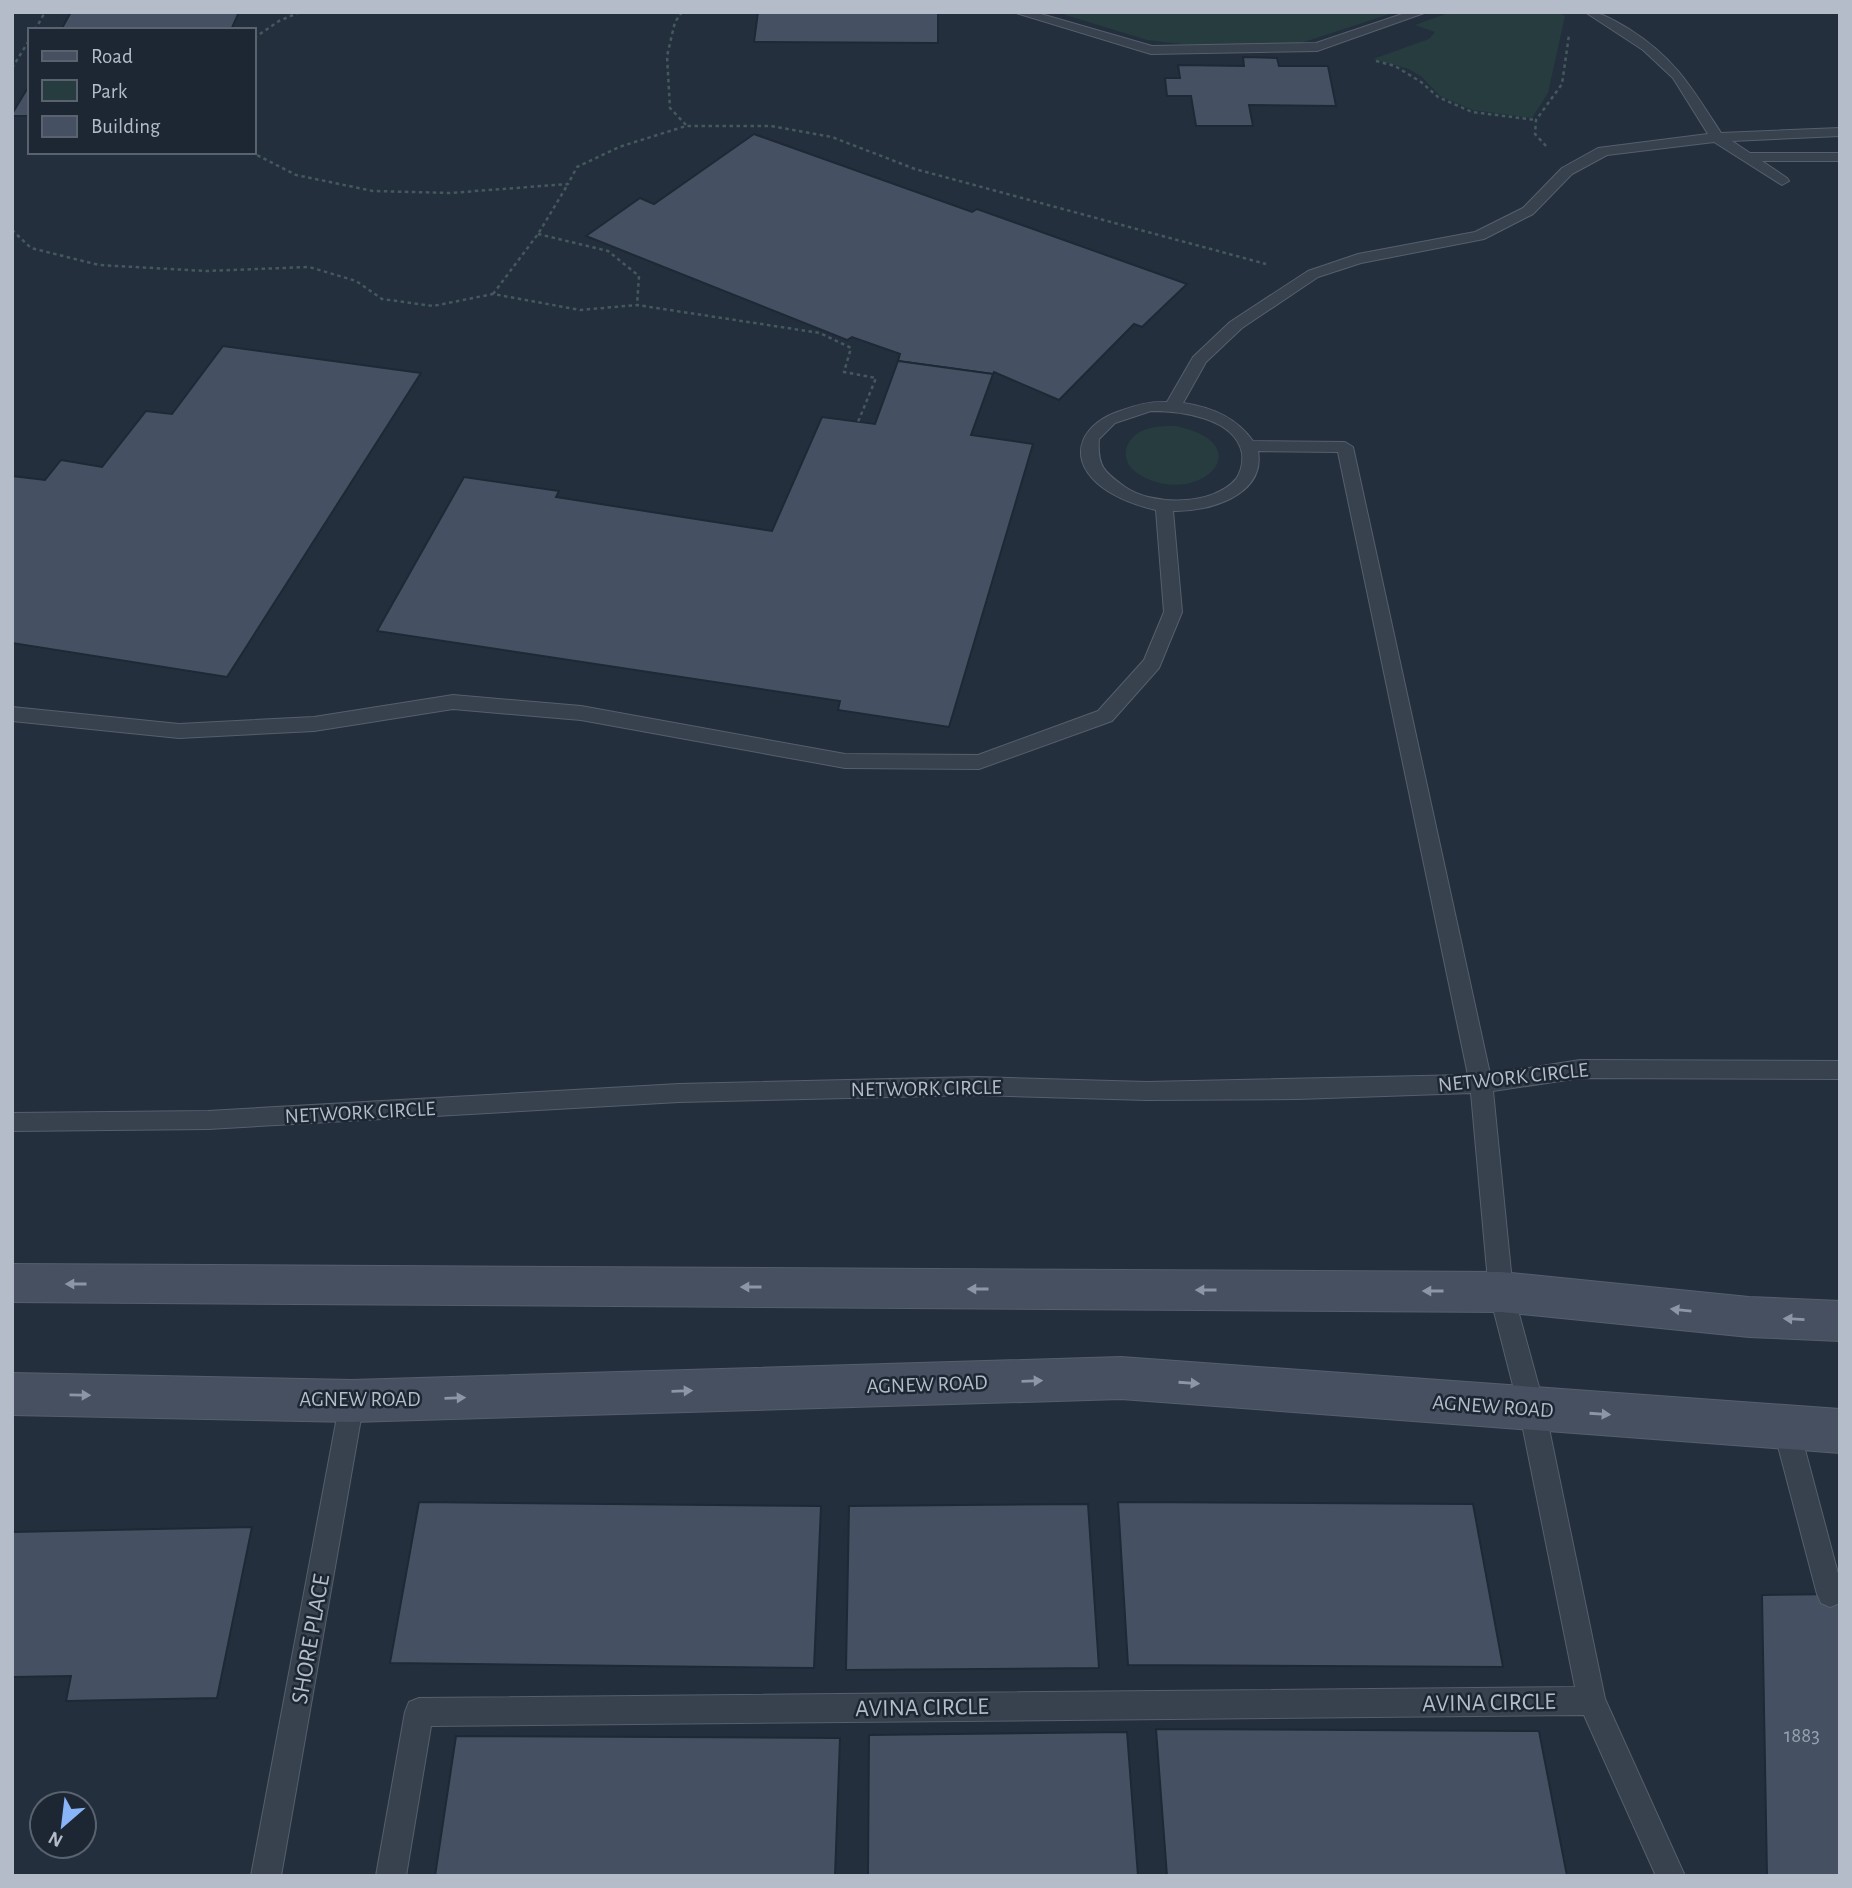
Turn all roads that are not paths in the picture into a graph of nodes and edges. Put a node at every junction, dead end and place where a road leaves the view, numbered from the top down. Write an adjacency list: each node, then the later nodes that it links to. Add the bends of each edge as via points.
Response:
1 (1019, 12): 2 (lane, via 1152,50 1317,47)
2 (1421, 12)
3 (1592, 13): 5 (lane, via 1648,47 1678,76)
4 (1840, 132): 5 (lane)
5 (1717, 136): 7 (lane); 9 (lane, via 1603,152 1567,171 1528,211 1479,236 1359,259 1313,274 1236,325 1199,360)
6 (1840, 156): 7 (lane)
7 (1746, 157): 8 (lane)
8 (1782, 181)
9 (1174, 406): 10 (lane, via 1220,419 1238,431); 11 (lane, via 1126,411 1107,420 1088,447 1099,478 1116,492)
10 (1248, 446): 11 (lane, via 1252,462 1247,477 1234,491 1190,506); 14 (lane, via 1345,447)
11 (1164, 506): 12 (lane, via 1173,612 1152,663 1105,716 979,762 845,761 581,713 453,702 314,724 179,731)
12 (12, 714)
13 (1840, 1070): 14 (lane, NETWORK CIRCLE, via 1580,1069)
14 (1481, 1084): 15 (lane, NETWORK CIRCLE, via 1161,1091 977,1086 679,1093 208,1120); 17 (lane)
15 (12, 1122)
16 (12, 1283): 17 (main road, one-way to 16)
17 (1501, 1292): 18 (main road, one-way to 17, via 1749,1317); 21 (lane)
18 (1840, 1321)
19 (12, 1394): 20 (main road, AGNEW ROAD, one-way to 20)
20 (352, 1401): 21 (main road, AGNEW ROAD, one-way to 21, via 1121,1378); 26 (lane, SHORE PLACE)
21 (1532, 1409): 22 (main road, AGNEW ROAD, one-way to 22); 25 (lane)
22 (1786, 1427): 23 (main road, AGNEW ROAD); 24 (lane)
23 (1840, 1431)
24 (1830, 1594)
25 (1592, 1701): 27 (lane, AVINA CIRCLE, via 419,1712); 28 (lane)
26 (265, 1876)
27 (391, 1876)
28 (1671, 1876)

